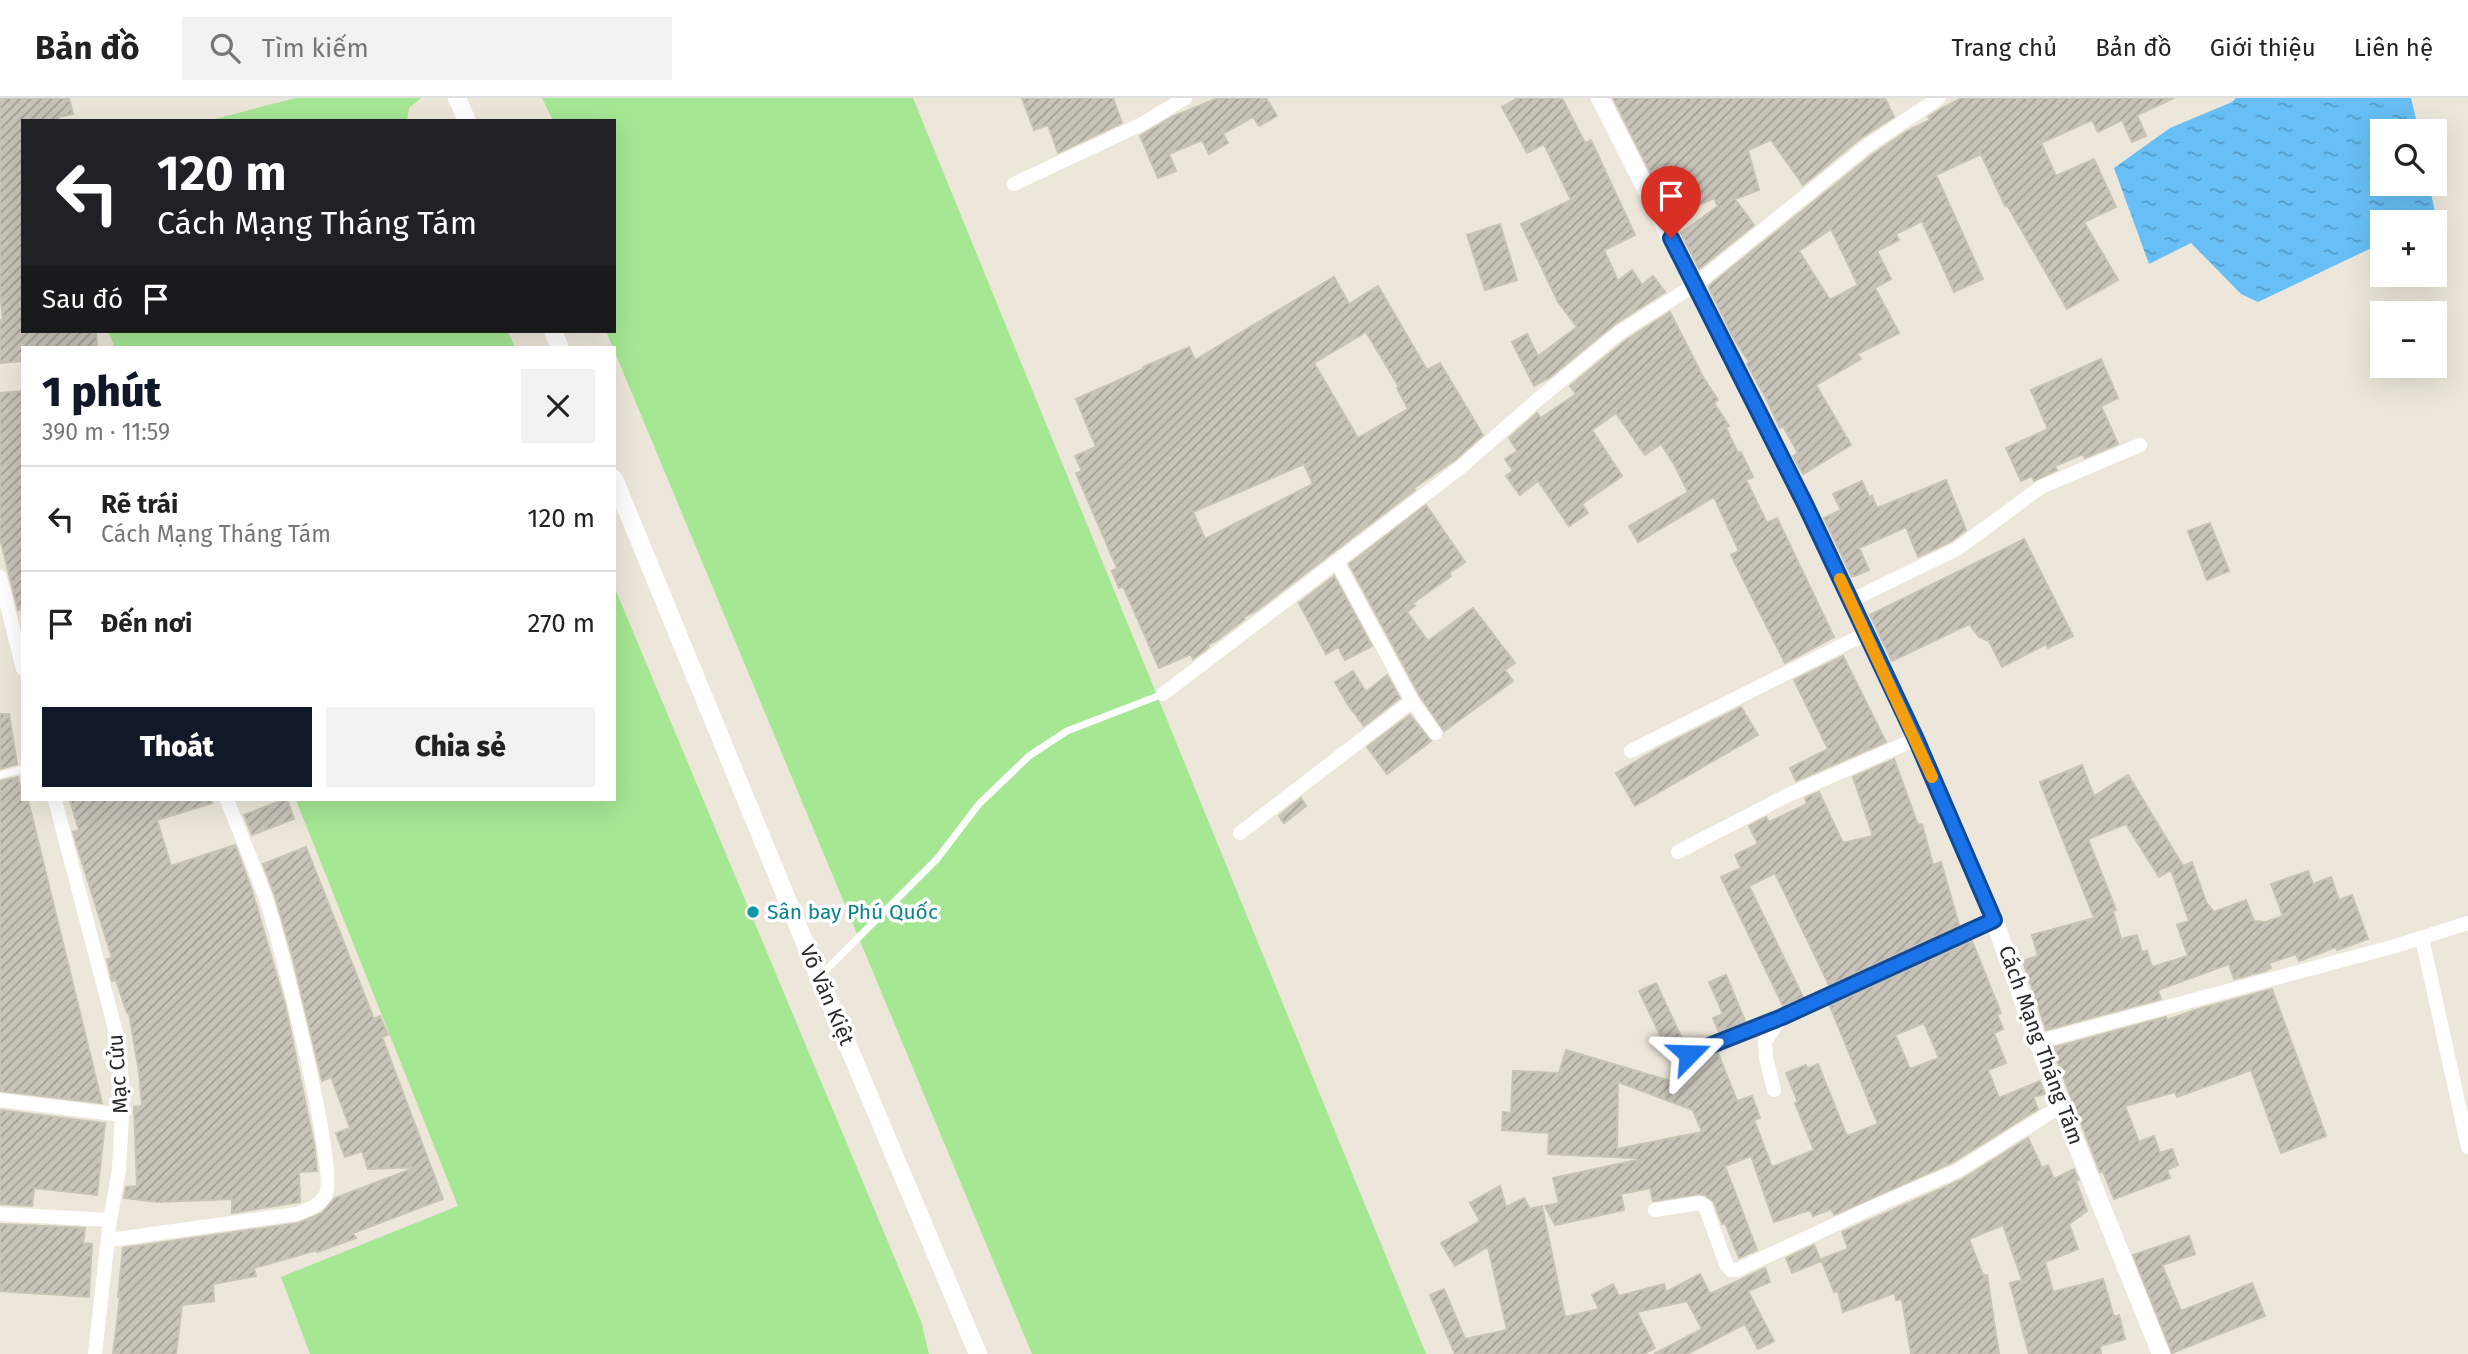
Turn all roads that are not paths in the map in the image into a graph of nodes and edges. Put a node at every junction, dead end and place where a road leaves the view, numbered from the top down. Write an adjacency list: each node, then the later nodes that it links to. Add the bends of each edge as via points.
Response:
1 (457, 98): 5 (street)
2 (1185, 98): 6 (street)
3 (1600, 98): 7 (street, Cách Mạng Tháng Tám)
4 (1939, 98): 7 (street, via 1867,146)
5 (466, 119)
6 (1014, 184)
7 (1695, 285): 10 (street, via 1620,332 1461,467); 12 (street, Cách Mạng Tháng Tám)
8 (2140, 445): 12 (street, via 2041,487 1956,549)
9 (616, 484): 29 (street, Võ Văn Kiệt)
10 (1337, 562): 15 (street); 16 (street)
11 (0, 577): 14 (street)
12 (1850, 601): 13 (street, Cách Mạng Tháng Tám)
13 (1865, 634): 18 (street, Cách Mạng Tháng Tám); 19 (street)
14 (21, 661)
15 (1163, 694): 29 (lane, via 1067,731 1029,756 979,804 937,859)
16 (1412, 701): 17 (street); 24 (street)
17 (1435, 733)
18 (1916, 739): 25 (street, via 1788,795); 26 (street, Cách Mạng Tháng Tám)
19 (1631, 751)
20 (21, 770): 21 (lane)
21 (0, 775)
22 (55, 801): 36 (street, Mạc Cửu, via 116,1033)
23 (226, 801): 41 (street, via 280,945 327,1167 326,1194 314,1207 296,1214)
24 (1240, 832)
25 (1678, 852)
26 (1994, 920): 30 (street); 31 (street, Cách Mạng Tháng Tám)
27 (2468, 923): 28 (street)
28 (2422, 938): 31 (street); 37 (street)
29 (819, 977): 43 (street, Võ Văn Kiệt)
30 (1782, 1017): 32 (street); 33 (street, via 1765,1041)
31 (2037, 1042): 35 (street, Cách Mạng Tháng Tám)
32 (1689, 1054)
33 (1774, 1090)
34 (0, 1100): 36 (street)
35 (2061, 1107): 38 (street, via 1957,1171 1737,1270 1726,1264 1705,1206); 44 (street, Cách Mạng Tháng Tám)
36 (122, 1115): 40 (street, Mạc Cửu)
37 (2468, 1147)
38 (1655, 1210)
39 (0, 1214): 40 (street)
40 (110, 1220): 41 (street, Mạc Cửu)
41 (109, 1240): 42 (street, Mạc Cửu)
42 (95, 1354)
43 (978, 1354)
44 (2161, 1354)

